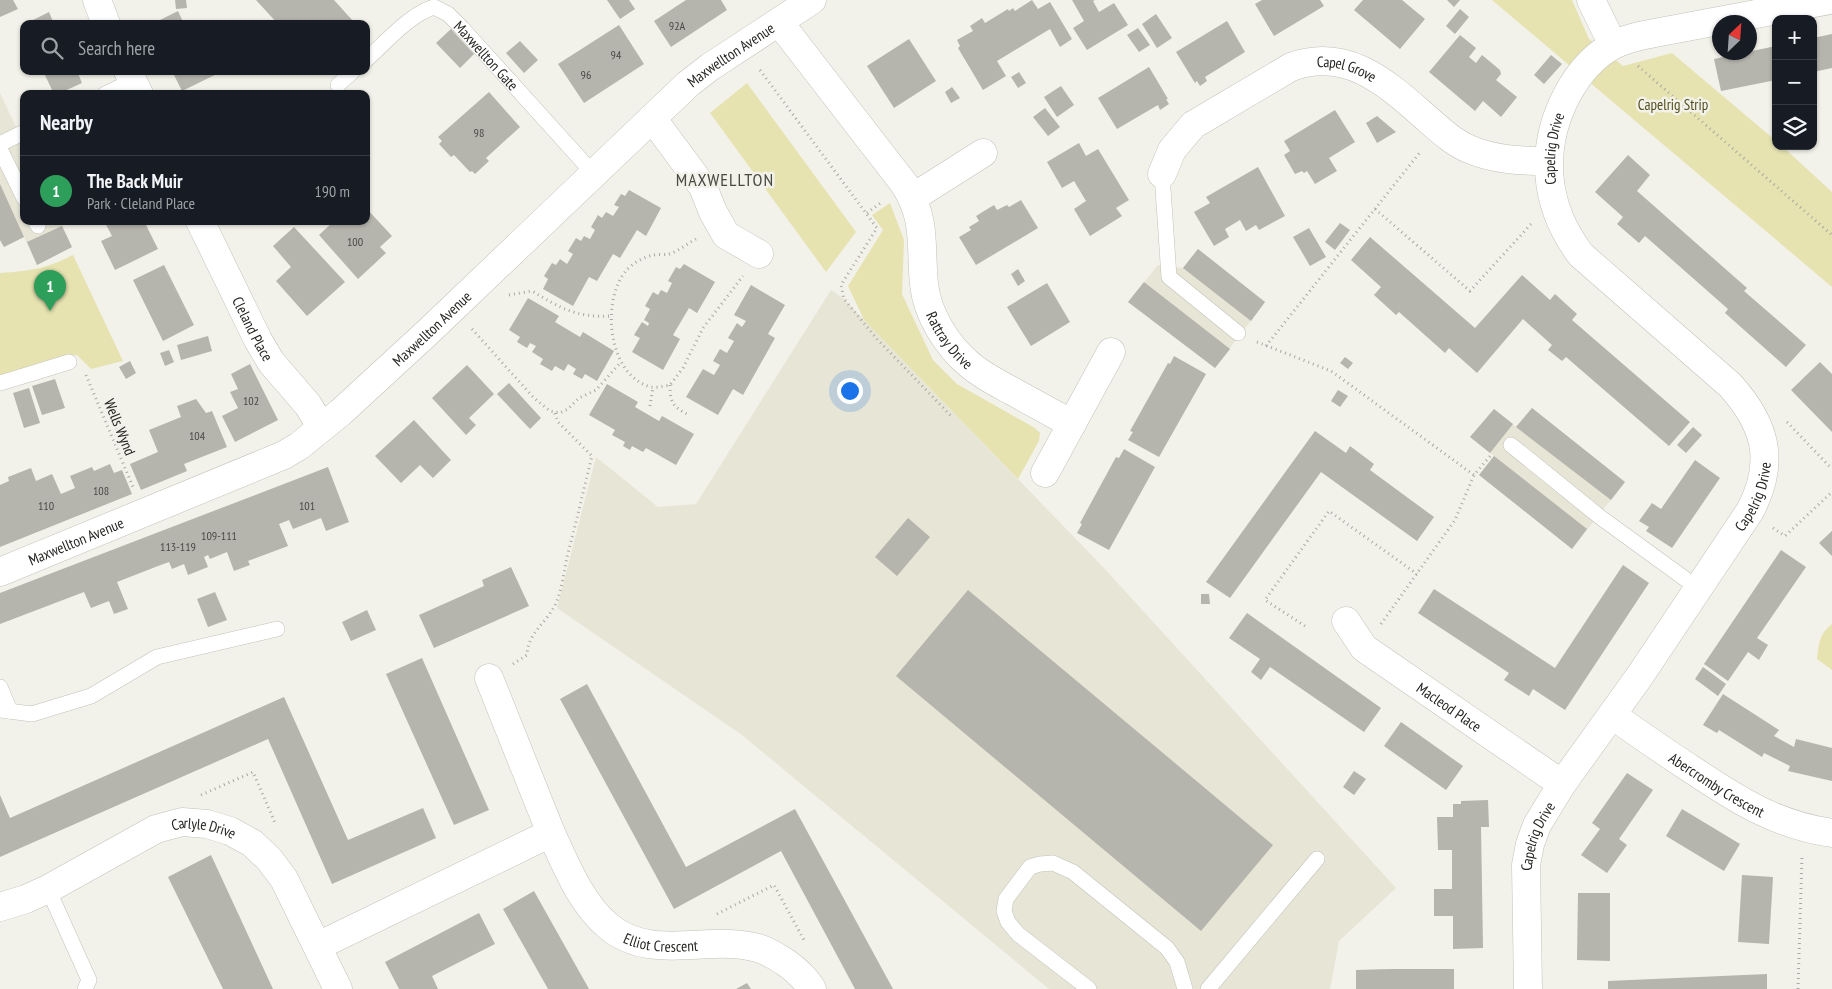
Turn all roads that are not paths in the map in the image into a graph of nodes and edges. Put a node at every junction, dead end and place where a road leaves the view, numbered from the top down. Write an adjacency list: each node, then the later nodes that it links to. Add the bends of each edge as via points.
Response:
1 (97, 0): 5 (street)
2 (812, 0): 6 (street, Maxwellton Avenue)
3 (1591, 0): 7 (street)
4 (1830, 0): 7 (street, Capelrig Drive, via 1635,37)
5 (104, 20)
6 (779, 22): 13 (street, Maxwellton Avenue, via 710,67); 22 (street, Rattray Drive)
7 (1613, 45): 18 (street, Capelrig Drive, via 1595,57 1575,82 1554,126)
8 (370, 56): 19 (lane, Maxwellton Gate, via 426,9 434,7 448,14)
9 (349, 75): 11 (lane)
10 (133, 82): 12 (lane)
11 (338, 85)
12 (114, 90)
13 (651, 119): 19 (street, Maxwellton Avenue); 24 (street, via 703,187 726,234)
14 (20, 134): 15 (lane)
15 (0, 144)
16 (0, 150): 21 (lane)
17 (983, 153): 22 (street)
18 (1548, 161): 20 (street, Capel Grove, via 1501,159 1468,149 1451,139 1373,75 1357,67 1324,60 1307,62 1278,74 1193,125 1172,150); 34 (street, Capelrig Drive, via 1557,211 1563,228 1580,254 1730,385 1760,429 1764,456 1760,485 1750,511)
19 (593, 173): 30 (street, Maxwellton Avenue, via 341,412)
20 (1162, 174): 25 (lane, via 1169,276)
21 (20, 190)
22 (912, 198): 29 (street, Rattray Drive, via 919,214 927,300 954,349 983,375)
23 (202, 225): 30 (street, Cleland Place, via 258,340)
24 (759, 254)
25 (1238, 334)
26 (1111, 352): 29 (street)
27 (68, 362): 28 (lane)
28 (0, 383)
29 (1072, 424): 32 (street)
30 (321, 427): 33 (street, Maxwellton Avenue, via 284,455)
31 (1511, 446): 34 (lane, via 1600,517)
32 (1045, 473)
33 (0, 572)
34 (1699, 589): 40 (street, Capelrig Drive)
35 (1346, 621): 41 (street, Macleod Place, via 1364,648)
36 (277, 629): 39 (lane, via 157,657 91,696 32,714)
37 (489, 678): 42 (street, Elliot Crescent)
38 (0, 687): 39 (lane)
39 (5, 711)
40 (1612, 715): 41 (street, Capelrig Drive); 43 (street, Abercromby Crescent, via 1739,801 1777,820)
41 (1562, 784): 54 (street, Capelrig Drive, via 1537,825 1526,865)
42 (551, 832): 47 (street); 50 (street, Elliot Crescent, via 582,896 608,926 623,936 645,944 672,947 705,944 760,948 792,968)
43 (1832, 833)
44 (1317, 859): 53 (lane)
45 (48, 889): 46 (street, Carlyle Drive); 47 (street, Carlyle Drive, via 156,829 182,822 207,824 252,843 269,859 284,879); 48 (lane, via 89,980)
46 (0, 907)
47 (318, 946): 49 (street, Carlyle Drive)
48 (86, 989)
49 (338, 989)
50 (812, 989)
51 (1088, 989): 52 (lane, via 1018,934 1008,922 1004,911 1006,899 1030,868 1053,863 1073,872 1167,948 1177,962)
52 (1184, 989)
53 (1208, 989)
54 (1528, 989)

